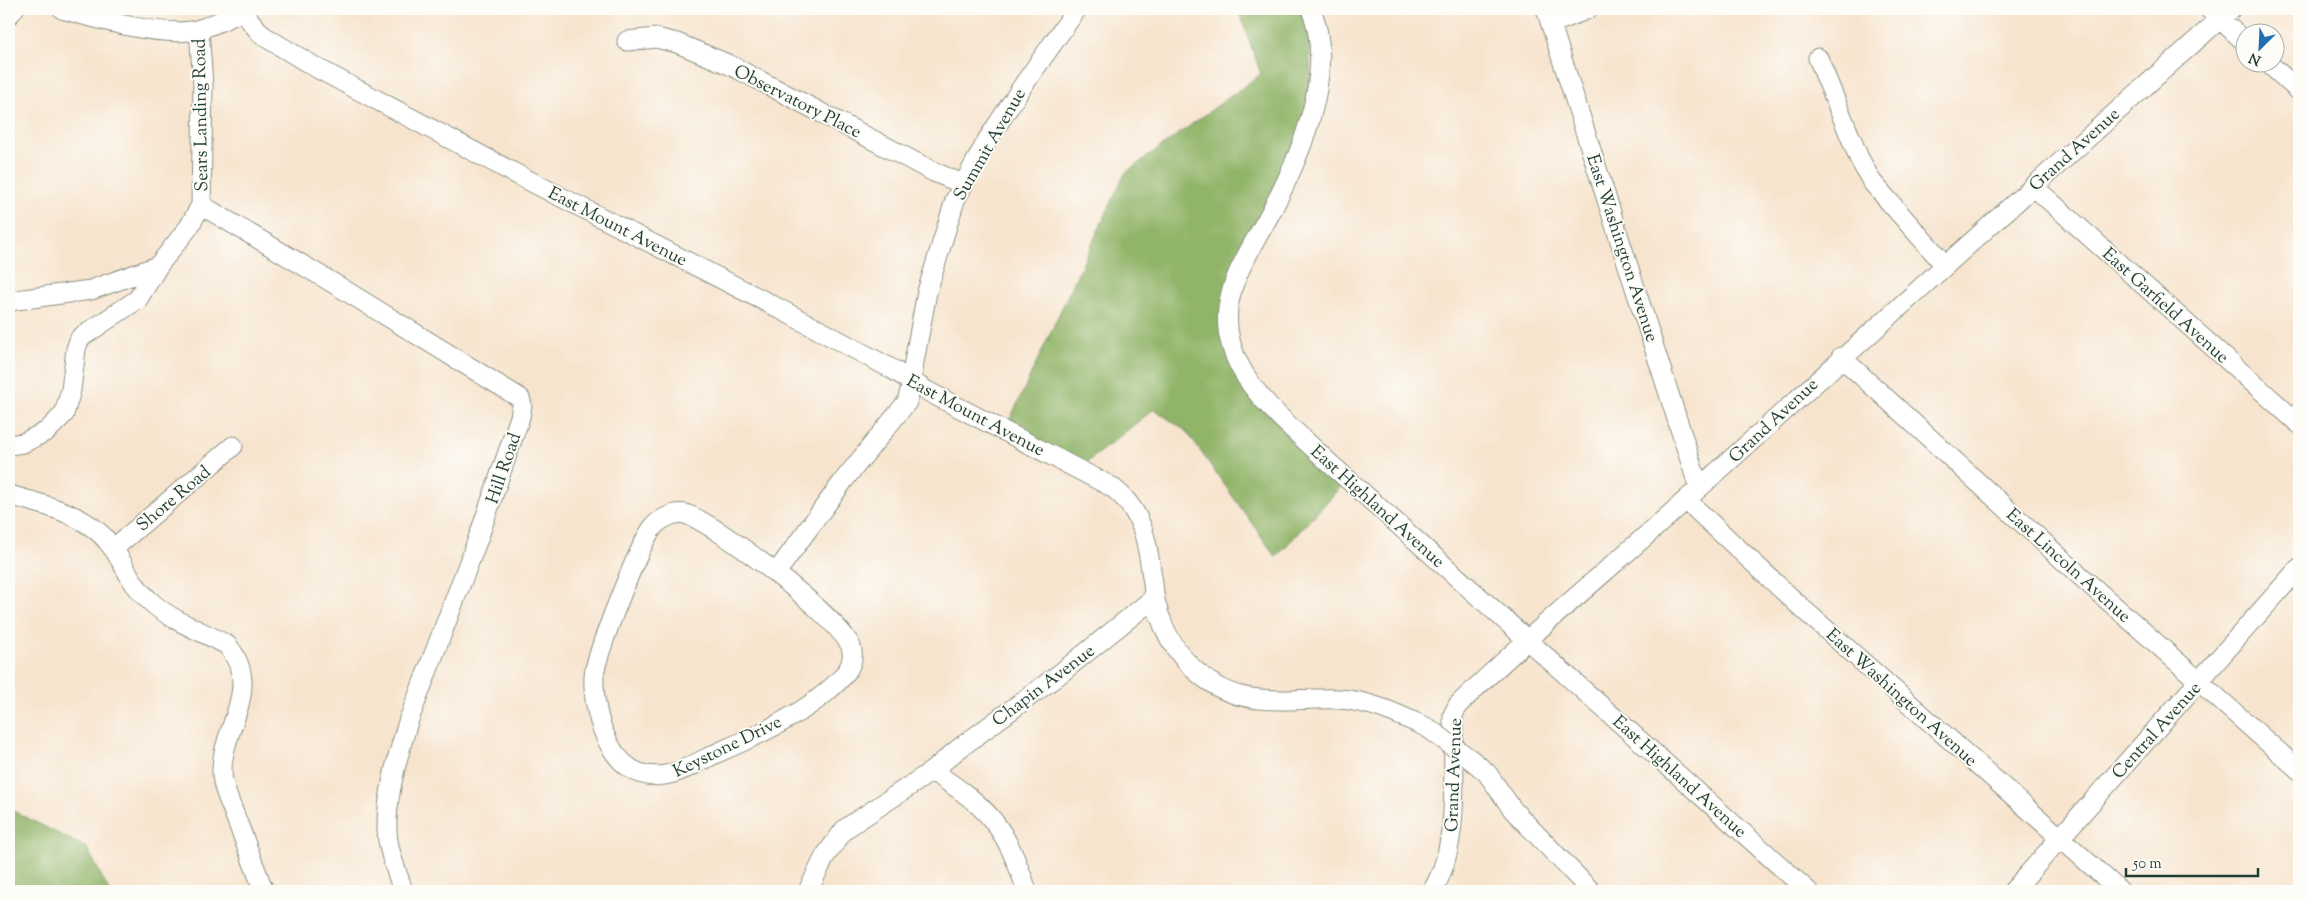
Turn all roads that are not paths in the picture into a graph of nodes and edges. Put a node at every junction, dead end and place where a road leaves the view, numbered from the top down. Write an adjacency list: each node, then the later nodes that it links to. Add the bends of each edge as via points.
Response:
1 (14, 9): 8 (street)
2 (62, 9): 10 (street, via 136,27 180,32)
3 (1077, 9): 16 (street, Summit Avenue, via 988,139)
4 (1311, 9): 33 (street, East Highland Avenue, via 1320,51 1312,110 1296,162 1237,274 1228,300 1227,324 1231,345 1249,380 1270,406 1326,460)
5 (1588, 9): 9 (street)
6 (244, 10): 10 (street); 23 (street, East Mount Avenue, via 262,34 315,67 784,311)
7 (2220, 12): 11 (street); 17 (street, Grand Avenue)
8 (9, 15)
9 (1549, 16): 27 (street, East Washington Avenue)
10 (199, 29): 18 (street, Sears Landing Road, via 203,85)
11 (2236, 31)
12 (627, 42): 16 (street, Observatory Place, via 656,38 730,65 934,172)
13 (1818, 58): 19 (street, via 1872,182)
14 (2279, 72): 15 (street)
15 (2299, 91)
16 (963, 184): 23 (street, Summit Avenue, via 928,285)
17 (2033, 186): 19 (street, Grand Avenue); 24 (street, East Garfield Avenue)
18 (201, 205): 20 (street, Sears Landing Road, via 189,227); 39 (street, Hill Road, via 520,398 520,417 399,751 387,827 390,850)
19 (1945, 265): 22 (street, Grand Avenue)
20 (158, 266): 21 (street, via 91,290); 25 (street, Sears Landing Road, via 138,299 80,338 64,414 47,432 23,443)
21 (9, 301)
22 (1841, 357): 27 (street, Grand Avenue); 34 (street, East Lincoln Avenue)
23 (912, 382): 31 (street, via 902,408); 32 (street, East Mount Avenue, via 1121,494 1140,520 1153,578)
24 (2299, 424)
25 (9, 445)
26 (234, 446): 29 (street, Shore Road)
27 (1692, 494): 33 (street, Grand Avenue); 37 (street, East Washington Avenue, via 1796,603)
28 (9, 495): 29 (street, via 71,516 96,530)
29 (113, 549): 38 (street, via 128,577 152,603 227,646 235,654 242,679 242,695 223,757 222,773)
30 (2299, 568): 34 (street, Central Avenue)
31 (776, 573): 31 (street, Keystone Drive, via 686,514 674,514 655,524 642,546 594,676 602,726 621,762 643,774 666,775 758,733 810,704 840,679 851,664 851,647 845,637)
32 (1154, 598): 36 (street, Chapin Avenue); 43 (street, East Mount Avenue, bridge, via 1166,632 1181,658 1228,692 1263,700 1361,703 1428,728 1487,773 1513,810)
33 (1528, 639): 42 (street, Grand Avenue, via 1458,706 1453,715 1451,839 1445,866); 44 (street, East Highland Avenue)
34 (2199, 681): 35 (street, East Lincoln Avenue); 37 (street, Central Avenue)
35 (2299, 770)
36 (932, 771): 40 (street, Chapin Avenue, via 845,829 825,856); 41 (street, via 968,794 1000,828)
37 (2059, 837): 45 (street, Central Avenue); 46 (street, East Washington Avenue)
38 (264, 891)
39 (403, 891)
40 (808, 891)
41 (1027, 891)
42 (1432, 891)
43 (1591, 891)
44 (1808, 891)
45 (2013, 891)
46 (2120, 891)

